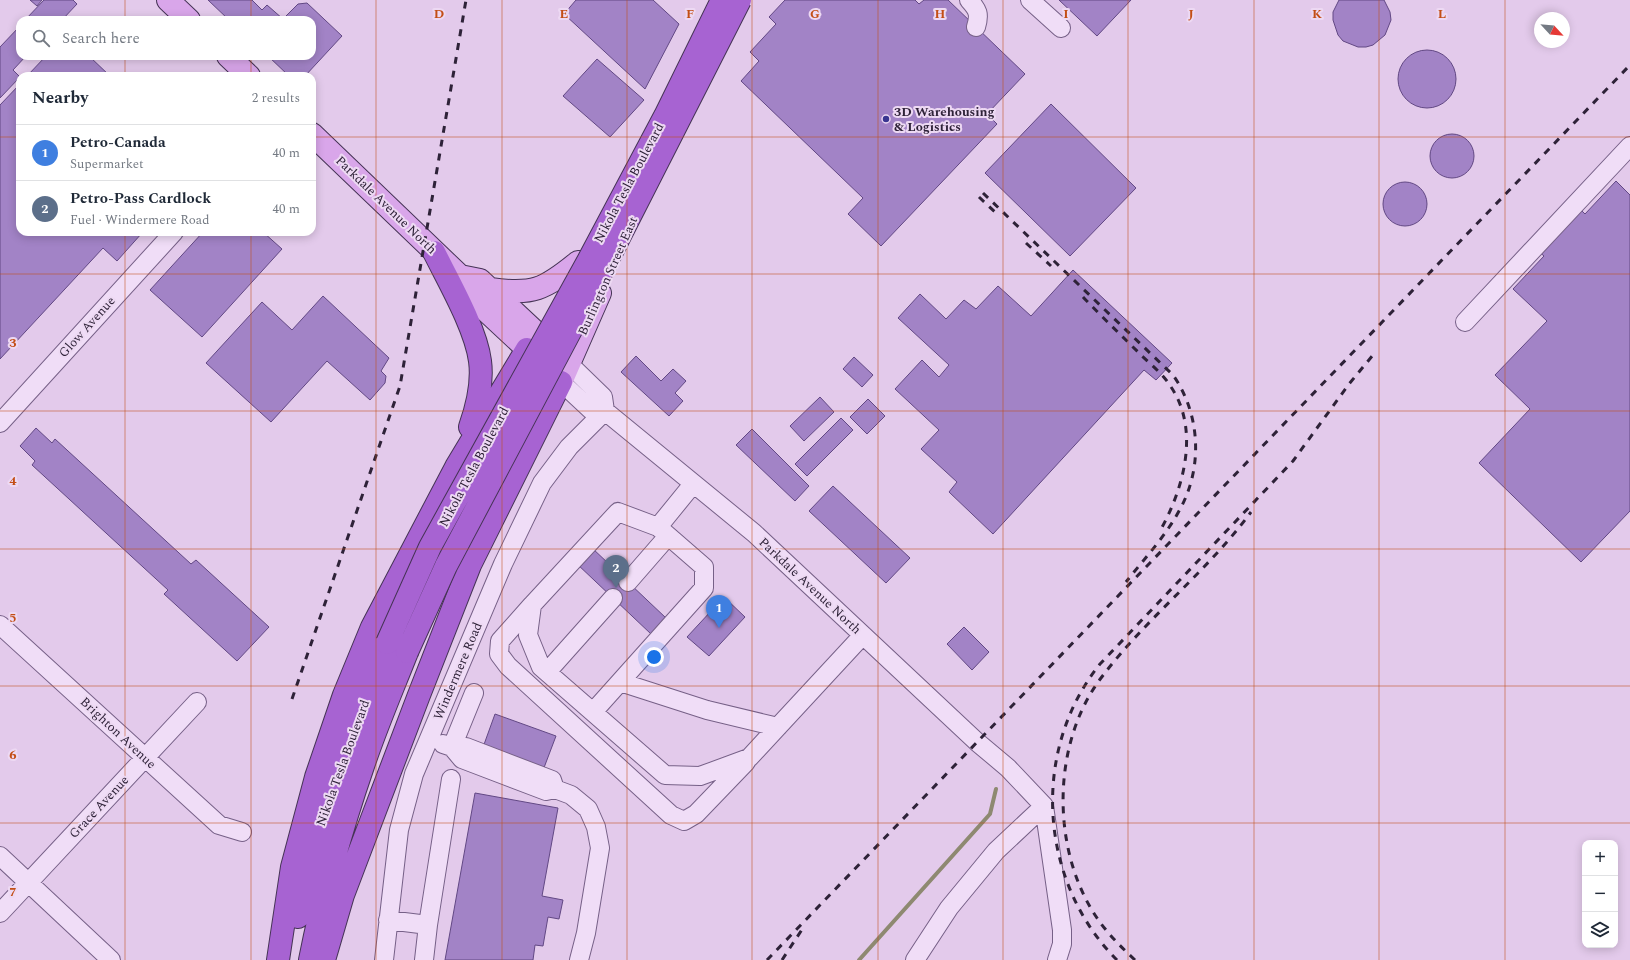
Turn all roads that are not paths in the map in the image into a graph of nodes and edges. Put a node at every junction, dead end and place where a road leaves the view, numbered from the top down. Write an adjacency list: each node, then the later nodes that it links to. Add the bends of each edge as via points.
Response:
1 (168, 0): 7 (main road)
2 (722, 0): 56 (highway, Nikola Tesla Boulevard, bridge, via 665,116 592,254 430,547 387,643 318,835 301,901)
3 (728, 0): 14 (main road, Burlington Street East)
4 (740, 0): 57 (highway, Nikola Tesla Boulevard, bridge, via 598,279 446,566 407,652 363,764 338,841)
5 (969, 0): 8 (street, via 978,11)
6 (1030, 0): 9 (street)
7 (185, 16)
8 (976, 27)
9 (1061, 28)
10 (232, 60): 11 (main road)
11 (245, 72)
12 (316, 138): 17 (main road, Parkdale Avenue North)
13 (1630, 146): 21 (street)
14 (646, 167): 15 (main road, Burlington Street East); 24 (main road, Burlington Street East, via 636,214)
15 (614, 203): 18 (main road, Burlington Street East); 23 (main road, via 592,260)
16 (170, 236): 26 (street, Glow Avenue)
17 (434, 252): 19 (main road, Parkdale Avenue North); 27 (highway, via 458,300 480,361 480,388 471,426)
18 (578, 262): 20 (main road, via 543,288 527,292); 22 (main road, Burlington Street East)
19 (460, 276): 20 (main road, Parkdale Avenue North, via 480,280); 22 (main road, Parkdale Avenue North, via 468,294)
20 (490, 289): 22 (main road, Parkdale Avenue North)
21 (1465, 322)
22 (532, 340): 23 (main road, Parkdale Avenue North); 27 (highway)
23 (548, 356): 24 (main road, Parkdale Avenue North); 28 (highway)
24 (565, 373): 25 (street, Parkdale Avenue North, via 591,410); 28 (highway)
25 (605, 411): 29 (street, Parkdale Avenue North); 42 (street, Windermere Road, via 569,447 542,483 503,564)
26 (0, 423)
27 (456, 467): 55 (highway, via 372,627 344,695 316,777 292,867)
28 (517, 468): 58 (highway, via 470,565 419,695 343,895)
29 (693, 484): 30 (street); 35 (street, Parkdale Avenue North, via 754,533)
30 (663, 532): 31 (street); 33 (street, via 618,512); 37 (street, via 704,567 704,588)
31 (628, 582)
32 (613, 598): 36 (street)
33 (532, 605): 36 (street, via 528,635 541,667); 45 (street, via 500,641 499,654 508,666 671,815 684,821 696,814)
34 (0, 625): 44 (street, Brighton Avenue)
35 (863, 635): 41 (street); 47 (street, Parkdale Avenue North, via 976,742 1008,768)
36 (547, 672): 40 (street)
37 (620, 682): 40 (street); 41 (street, via 707,710)
38 (474, 693): 43 (street)
39 (197, 702): 44 (street, Grace Avenue)
40 (593, 712): 45 (street, via 664,775 700,776)
41 (778, 727): 45 (street)
42 (429, 739): 43 (street); 52 (street, Windermere Road, via 414,774 399,830)
43 (452, 747): 61 (street, via 466,747 552,780 555,789 571,796 588,809 596,827 600,848)
44 (145, 758): 48 (street, Brighton Avenue, via 219,825); 50 (street, Grace Avenue)
45 (749, 758)
46 (451, 779): 53 (street)
47 (1044, 806): 62 (street, via 996,851 949,908); 63 (street, via 1062,930 1062,944)
48 (242, 832)
49 (0, 856): 50 (street)
50 (28, 881): 51 (street, Grace Avenue); 54 (street)
51 (0, 913)
52 (388, 920): 53 (street); 59 (street, Windermere Road)
53 (428, 925): 60 (street)
54 (111, 960)
55 (278, 960)
56 (290, 960)
57 (310, 960)
58 (324, 960)
59 (384, 960)
60 (424, 960)
61 (579, 960)
62 (915, 960)
63 (1057, 960)

